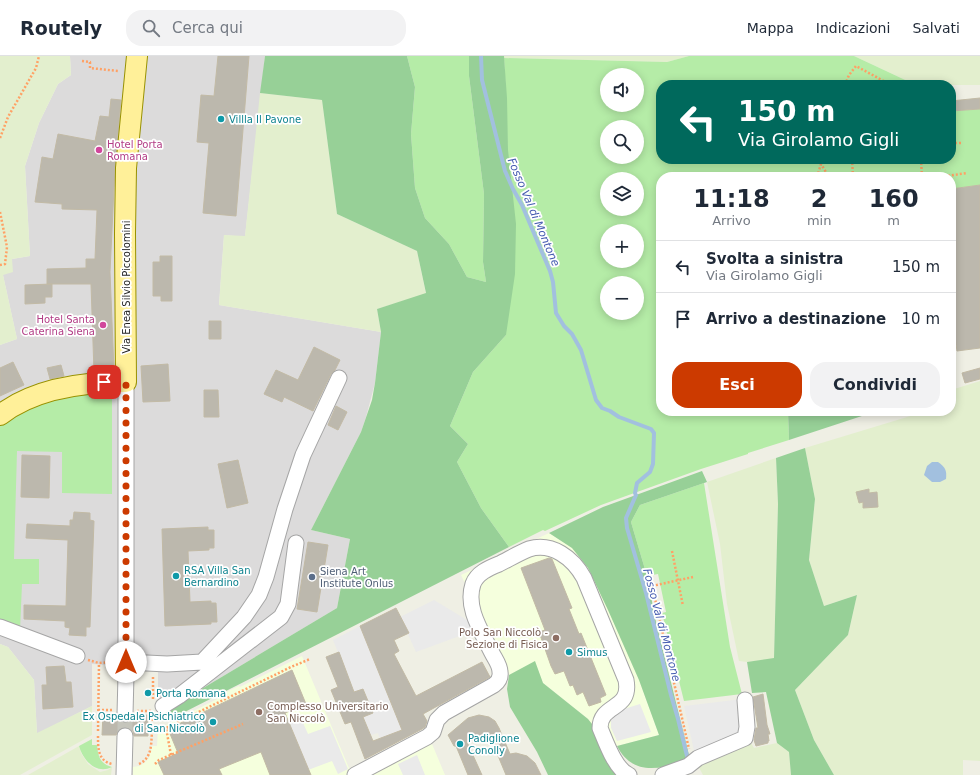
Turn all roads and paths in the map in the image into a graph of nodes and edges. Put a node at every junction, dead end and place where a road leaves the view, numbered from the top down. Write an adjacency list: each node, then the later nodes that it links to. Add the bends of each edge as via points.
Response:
1 (38, 56): 7 (path, via 36,68 8,117)
2 (137, 56): 18 (main road, Via Enea Silvio Piccolomini, via 126,168)
3 (82, 61): 4 (path, via 90,62 90,68 118,71)
4 (119, 67)
5 (848, 80): 6 (path, via 856,66)
6 (882, 80)
7 (0, 138)
8 (956, 143): 9 (path)
9 (962, 143)
10 (822, 164): 11 (path); 12 (path)
11 (819, 172)
12 (826, 172)
13 (968, 173): 14 (path)
14 (956, 175)
15 (0, 212): 16 (path, via 7,247 5,264)
16 (0, 265)
17 (339, 378): 30 (street, via 305,448 266,577 251,607 202,662)
18 (126, 382): 19 (main road, via 91,383 50,391 16,404); 30 (street, Via Enea Silvio Piccolomini)
19 (0, 415)
20 (296, 544): 32 (street, via 288,604 280,616)
21 (672, 551): 23 (path)
22 (693, 577): 23 (path)
23 (678, 580): 25 (path); 26 (path)
24 (651, 581): 25 (path)
25 (652, 586): 42 (path)
26 (683, 606)
27 (0, 627): 28 (street)
28 (77, 656)
29 (310, 659): 39 (path, via 166,728)
30 (122, 668): 33 (street, Via Enea Silvio Piccolomini); 35 (path, via 98,663)
31 (745, 700): 42 (street, via 748,727 745,738 698,758)
32 (163, 706)
33 (125, 714)
34 (243, 724): 39 (path)
35 (98, 731)
36 (152, 732): 40 (path, via 148,756)
37 (98, 736): 43 (path, via 100,756)
38 (125, 736): 43 (street)
39 (171, 754): 41 (path)
40 (139, 764)
41 (155, 764)
42 (695, 769): 46 (street)
43 (119, 770)
44 (355, 775): 45 (street, via 427,737 434,732 437,720 444,713 497,682 500,675 498,663 473,612 473,584 476,577 488,569 535,548 547,548 561,553 579,568 584,578 626,680 627,690 624,698 603,715 600,728 618,766)
45 (629, 775)
46 (663, 775)

